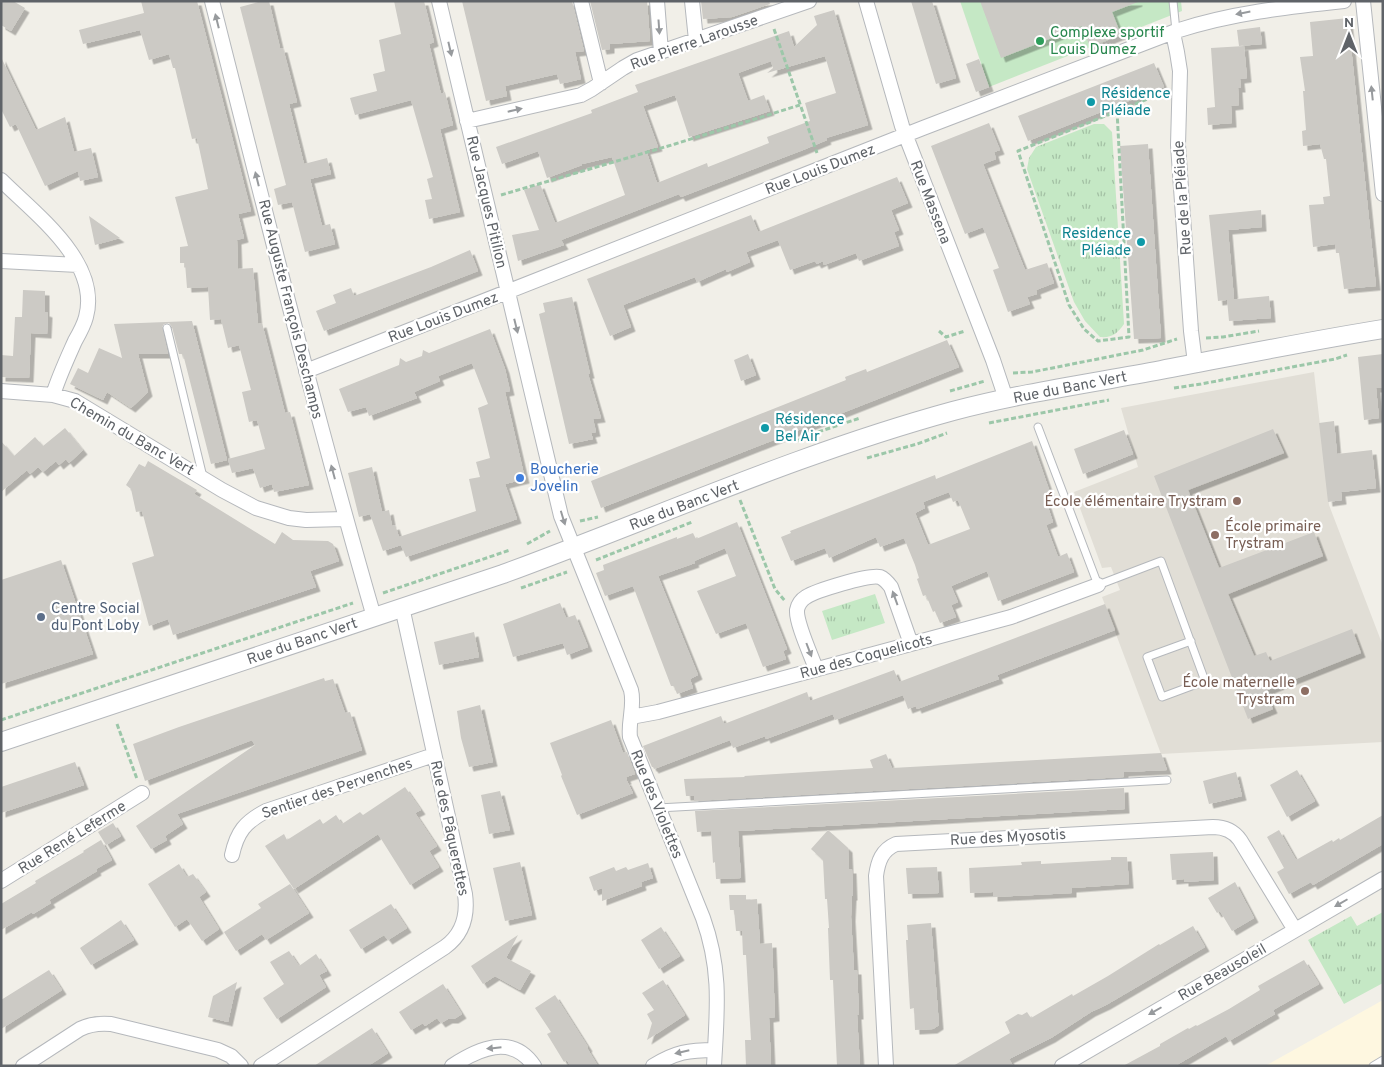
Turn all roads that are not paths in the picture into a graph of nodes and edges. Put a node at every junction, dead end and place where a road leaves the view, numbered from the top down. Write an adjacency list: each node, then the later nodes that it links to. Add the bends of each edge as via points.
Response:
1 (212, 1): 25 (street, Rue Auguste François Deschamps, one-way to 1)
2 (439, 1): 15 (street, Rue Jacques Pitilion, one-way to 15)
3 (580, 1): 14 (street)
4 (657, 1): 13 (street, one-way to 13)
5 (692, 1): 12 (street)
6 (809, 1): 12 (street, Rue Pierre Larousse)
7 (866, 1): 16 (street, Rue Massena)
8 (1173, 1): 11 (lane)
9 (1344, 1): 11 (street, Rue Louis Dumez, one-way to 11, via 1254,11)
10 (1363, 1): 18 (street, one-way to 10)
11 (1174, 32): 16 (street, Rue Louis Dumez); 24 (street, Rue de la Pléiade, via 1179,61 1178,145)
12 (696, 40): 13 (street, Rue Pierre Larousse)
13 (661, 52): 14 (street, Rue Pierre Larousse, via 637,60)
14 (601, 83): 15 (street, Rue Pierre Larousse, one-way to 14, via 580,95)
15 (467, 121): 21 (street, Rue Jacques Pitilion)
16 (905, 136): 21 (street, Rue Louis Dumez); 28 (street, Rue Massena)
17 (1, 180): 20 (street, via 63,242)
18 (1383, 194)
19 (1, 262): 20 (street)
20 (78, 265): 27 (street, via 87,292 86,317)
21 (508, 292): 25 (street, Rue Louis Dumez); 32 (street, Rue Jacques Pitilion, one-way to 32, via 562,516)
22 (167, 328): 30 (lane, Chemin du Banc Vert)
23 (1383, 329): 24 (street, Rue du Banc Vert)
24 (1196, 364): 28 (street, Rue du Banc Vert)
25 (306, 371): 31 (street, Rue Auguste François Deschamps, one-way to 25)
26 (1, 391): 27 (street, Chemin du Banc Vert)
27 (53, 395): 30 (street, Chemin du Banc Vert, via 68,397 82,404)
28 (1006, 399): 32 (street, Rue du Banc Vert, via 882,432 797,461)
29 (1038, 427): 33 (lane)
30 (203, 478): 31 (street, Chemin du Banc Vert, via 247,504 268,512 306,520)
31 (345, 519): 35 (street, Rue Auguste François Deschamps)
32 (574, 548): 34 (street, Rue du Banc Vert); 39 (street, Rue des Violettes, via 629,683 633,703)
33 (1098, 584): 36 (lane, via 1162,561); 37 (street, Rue des Coquelicots, via 1022,613)
34 (402, 607): 35 (street, Rue du Banc Vert); 41 (street, Rue des Pâquerettes)
35 (374, 617): 40 (street, Rue du Banc Vert)
36 (1191, 641): 36 (lane, via 1205,681 1162,697 1147,657)
37 (911, 644): 38 (street, Rue des Coquelicots); 38 (street, one-way to 38, via 891,587 882,577 861,578 813,593 801,601 799,624)
38 (816, 669): 39 (street, Rue des Coquelicots)
39 (631, 717): 44 (street, Rue des Violettes, via 630,737)
40 (1, 742)
41 (434, 755): 45 (street, Sentier des Pervenches, via 266,810 239,833); 53 (street, Rue des Pâquerettes, via 465,894 466,917 458,934 445,947)
42 (1167, 780): 44 (lane)
43 (142, 793): 47 (street, Rue René Leferme)
44 (658, 808): 49 (street, Rue des Violettes, via 703,918 713,952 718,992)
45 (232, 855)
46 (1383, 878): 48 (street, Rue Beausoleil, one-way to 48)
47 (1, 881)
48 (1295, 930): 58 (street, Rue des Myosotis, via 1240,840 1224,828 896,844 882,854 876,876); 59 (street, Rue Beausoleil, one-way to 59)
49 (715, 1050): 56 (street, one-way to 56, via 685,1051); 57 (street, Rue des Violettes)
50 (1383, 1060): 60 (lane)
51 (23, 1066): 52 (street, via 80,1028 105,1024 218,1050)
52 (241, 1066)
53 (261, 1066)
54 (452, 1066): 55 (street, one-way to 54, via 520,1052 498,1047 471,1054)
55 (534, 1066)
56 (653, 1066)
57 (714, 1066)
58 (886, 1066)
59 (1062, 1066)
60 (1373, 1066)

